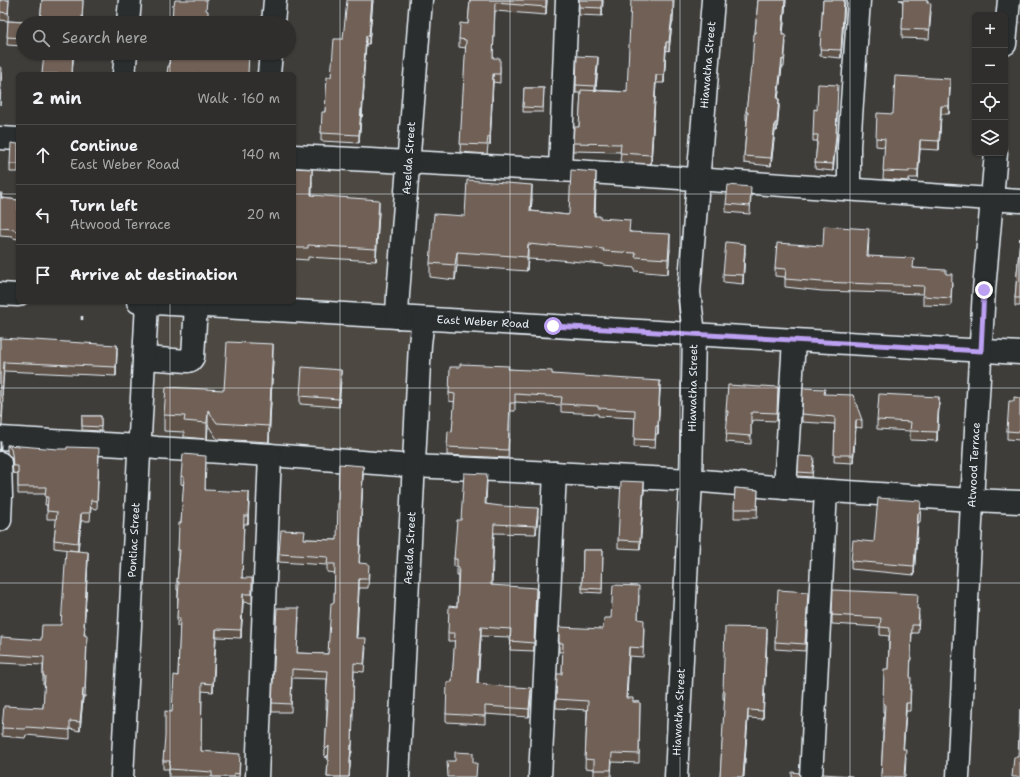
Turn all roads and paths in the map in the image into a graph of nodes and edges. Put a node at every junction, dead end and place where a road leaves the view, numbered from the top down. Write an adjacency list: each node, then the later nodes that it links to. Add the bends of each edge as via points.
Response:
1 (130, 0): 9 (street)
2 (275, 0): 10 (street)
3 (421, 0): 19 (street, Azelda Street)
4 (567, 0): 20 (street)
5 (713, 0): 21 (street, Hiawatha Street)
6 (859, 0): 22 (street, via 848,146)
7 (1009, 0): 8 (street)
8 (1008, 12)
9 (129, 16)
10 (274, 16)
11 (125, 60): 13 (street)
12 (270, 60): 14 (street)
13 (124, 72)
14 (269, 72)
15 (0, 138): 16 (street)
16 (16, 139)
17 (296, 156): 19 (street)
18 (996, 156): 23 (street, Atwood Terrace)
19 (408, 162): 20 (street); 30 (street, Azelda Street)
20 (560, 170): 21 (street)
21 (698, 179): 22 (street); 33 (street, Hiawatha Street, via 689,292)
22 (849, 189): 23 (street)
23 (992, 199): 24 (street); 35 (street, Atwood Terrace)
24 (1020, 201)
25 (0, 294): 26 (street)
26 (16, 295)
27 (147, 304): 37 (street, Pontiac Street)
28 (188, 304): 30 (street, East Weber Road); 37 (street, via 193,357 191,360 188,362)
29 (82, 316): 32 (path)
30 (397, 317): 31 (street, East Weber Road)
31 (423, 319): 33 (street, East Weber Road); 42 (street, Azelda Street)
32 (82, 322)
33 (694, 334): 34 (street, East Weber Road); 44 (street, Hiawatha Street)
34 (794, 340): 35 (street, East Weber Road); 45 (street)
35 (981, 351): 36 (street, East Weber Road); 47 (street, Atwood Terrace)
36 (1020, 353)
37 (144, 358): 39 (street, Pontiac Street)
38 (0, 438): 39 (street)
39 (139, 446): 40 (street); 50 (street, Pontiac Street)
40 (270, 455): 42 (street); 51 (street)
41 (0, 463): 49 (street)
42 (414, 466): 43 (street); 52 (street, Azelda Street)
43 (554, 473): 44 (street); 53 (street)
44 (691, 480): 45 (street); 54 (street, Hiawatha Street)
45 (785, 488): 46 (street)
46 (826, 491): 47 (street); 55 (street)
47 (972, 500): 48 (street); 56 (street, Atwood Terrace)
48 (1020, 502)
49 (0, 520)
50 (122, 777)
51 (257, 777)
52 (398, 777)
53 (540, 777)
54 (676, 777)
55 (811, 777)
56 (958, 777)

